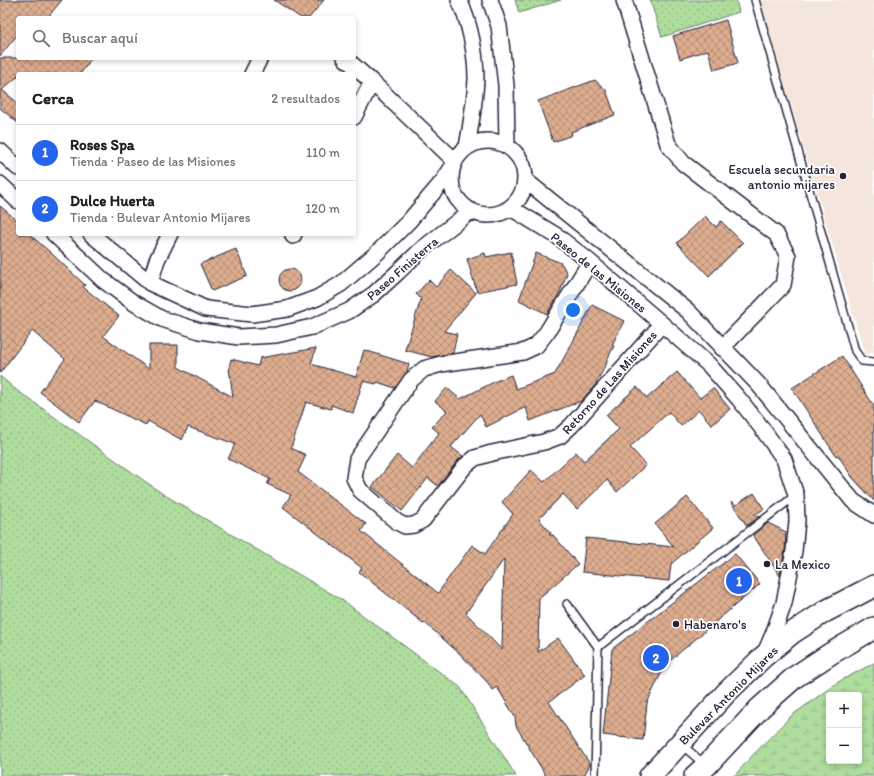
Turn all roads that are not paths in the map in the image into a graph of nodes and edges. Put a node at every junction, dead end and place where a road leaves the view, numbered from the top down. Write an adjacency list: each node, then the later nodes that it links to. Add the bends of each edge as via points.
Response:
1 (460, 0): 10 (street, via 473,46 476,77)
2 (490, 0): 11 (street, via 499,26 502,48 506,84)
3 (624, 0): 26 (street, via 668,144 683,163 776,234 788,256 783,285)
4 (755, 0): 27 (lane, via 855,351 862,361)
5 (259, 60): 7 (street)
6 (347, 60): 8 (street)
7 (253, 72)
8 (372, 82): 9 (street); 13 (street)
9 (356, 113)
10 (467, 146): 11 (street, via 480,141 494,141); 13 (street)
11 (507, 146): 15 (street, via 521,160)
12 (0, 151): 14 (street)
13 (453, 165): 19 (street, via 451,186 458,201); 24 (street, via 443,181 409,221 378,252 341,284 317,298 287,309 252,314 206,309)
14 (16, 166)
15 (525, 180): 18 (street, via 521,195); 26 (street, Paseo de las Misiones, via 688,311)
16 (0, 184): 17 (street)
17 (16, 199)
18 (511, 208): 19 (street, via 498,214 484,216); 23 (street, Paseo de las Misiones, via 557,236)
19 (470, 212): 20 (street, Paseo Finisterra, via 422,249 374,294 349,311 312,327 276,334 239,337 200,331 162,318 134,303 103,280)
20 (56, 236)
21 (93, 236): 24 (street)
22 (169, 236): 24 (street, via 157,260)
23 (590, 262): 25 (street, Paseo de las Misiones); 25 (street, Retorno de Las Misiones, via 536,346 523,352 441,364 424,369 411,380 357,459 354,478 360,490 397,522 405,526 414,526 423,520 465,466 475,458 560,436)
24 (150, 283)
25 (662, 324): 28 (street, Paseo de las Misiones, via 709,366 761,427 784,459)
26 (722, 348): 29 (street, Paseo de las Misiones, via 759,386 853,501)
27 (874, 362)
28 (796, 495): 33 (lane); 34 (street, Paseo de las Misiones, via 794,551 784,603)
29 (874, 515)
30 (874, 586): 34 (main road, Bulevar Antonio Mijares, via 815,618 792,633)
31 (567, 604): 33 (lane)
32 (874, 628): 36 (main road, via 795,677 760,708)
33 (598, 646): 37 (lane)
34 (763, 658): 35 (main road, Bulevar Antonio Mijares, via 726,693)
35 (681, 743): 36 (lane); 38 (main road, Bulevar Antonio Mijares)
36 (700, 771)
37 (595, 776)
38 (650, 776)

